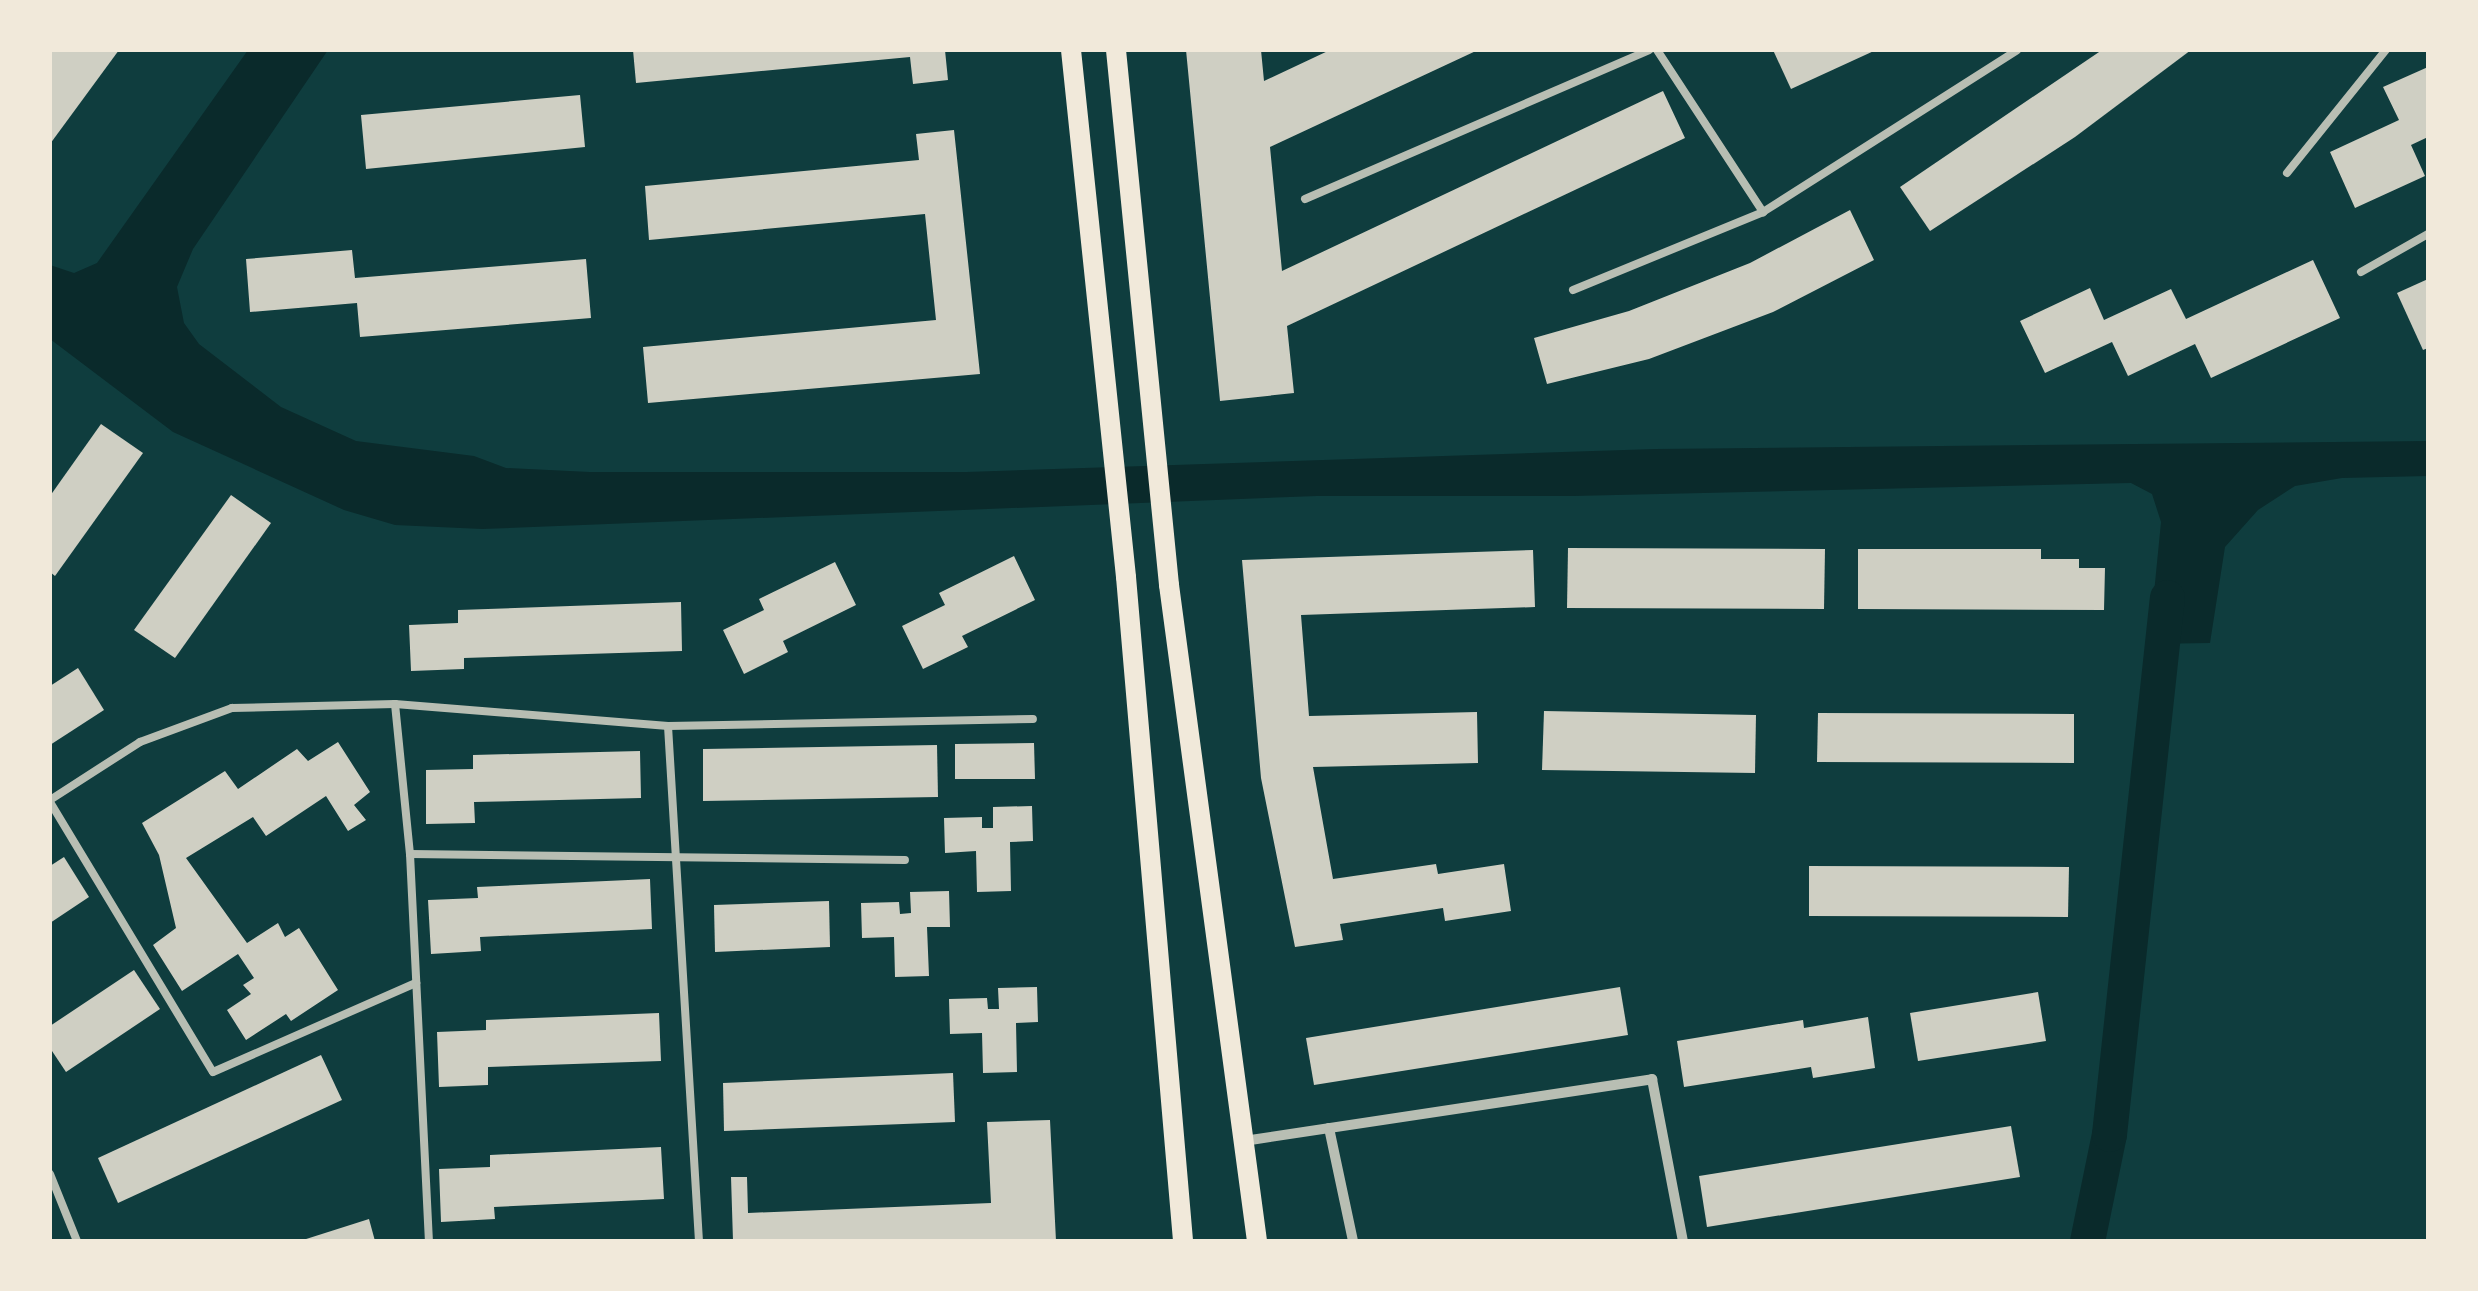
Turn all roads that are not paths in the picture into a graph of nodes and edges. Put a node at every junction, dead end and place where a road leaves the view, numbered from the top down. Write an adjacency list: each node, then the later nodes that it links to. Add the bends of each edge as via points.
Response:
1 (1070, 50): 27 (main road, via 1126,577)
2 (1116, 50): 22 (main road, via 1169,585)
3 (1649, 50): 8 (lane)
4 (1657, 50): 9 (lane)
5 (2017, 50): 9 (lane)
6 (2386, 50): 7 (lane)
7 (2286, 173)
8 (1305, 199)
9 (1763, 212): 12 (lane)
10 (2428, 234): 11 (lane)
11 (2361, 272)
12 (1573, 290)
13 (395, 704): 15 (lane); 16 (lane, via 232,708 140,742); 17 (lane)
14 (1033, 719): 15 (lane)
15 (668, 726): 18 (lane)
16 (50, 801): 20 (lane, via 213,1072)
17 (410, 854): 18 (lane); 20 (lane)
18 (676, 857): 19 (lane); 26 (lane)
19 (905, 860)
20 (416, 983): 25 (lane)
21 (1329, 1128): 22 (street); 29 (street); 30 (street, via 1652,1079)
22 (1244, 1141): 28 (main road)
23 (50, 1174): 24 (lane)
24 (77, 1241)
25 (428, 1241)
26 (698, 1241)
27 (1183, 1241)
28 (1257, 1241)
29 (1353, 1241)
30 (1683, 1241)

